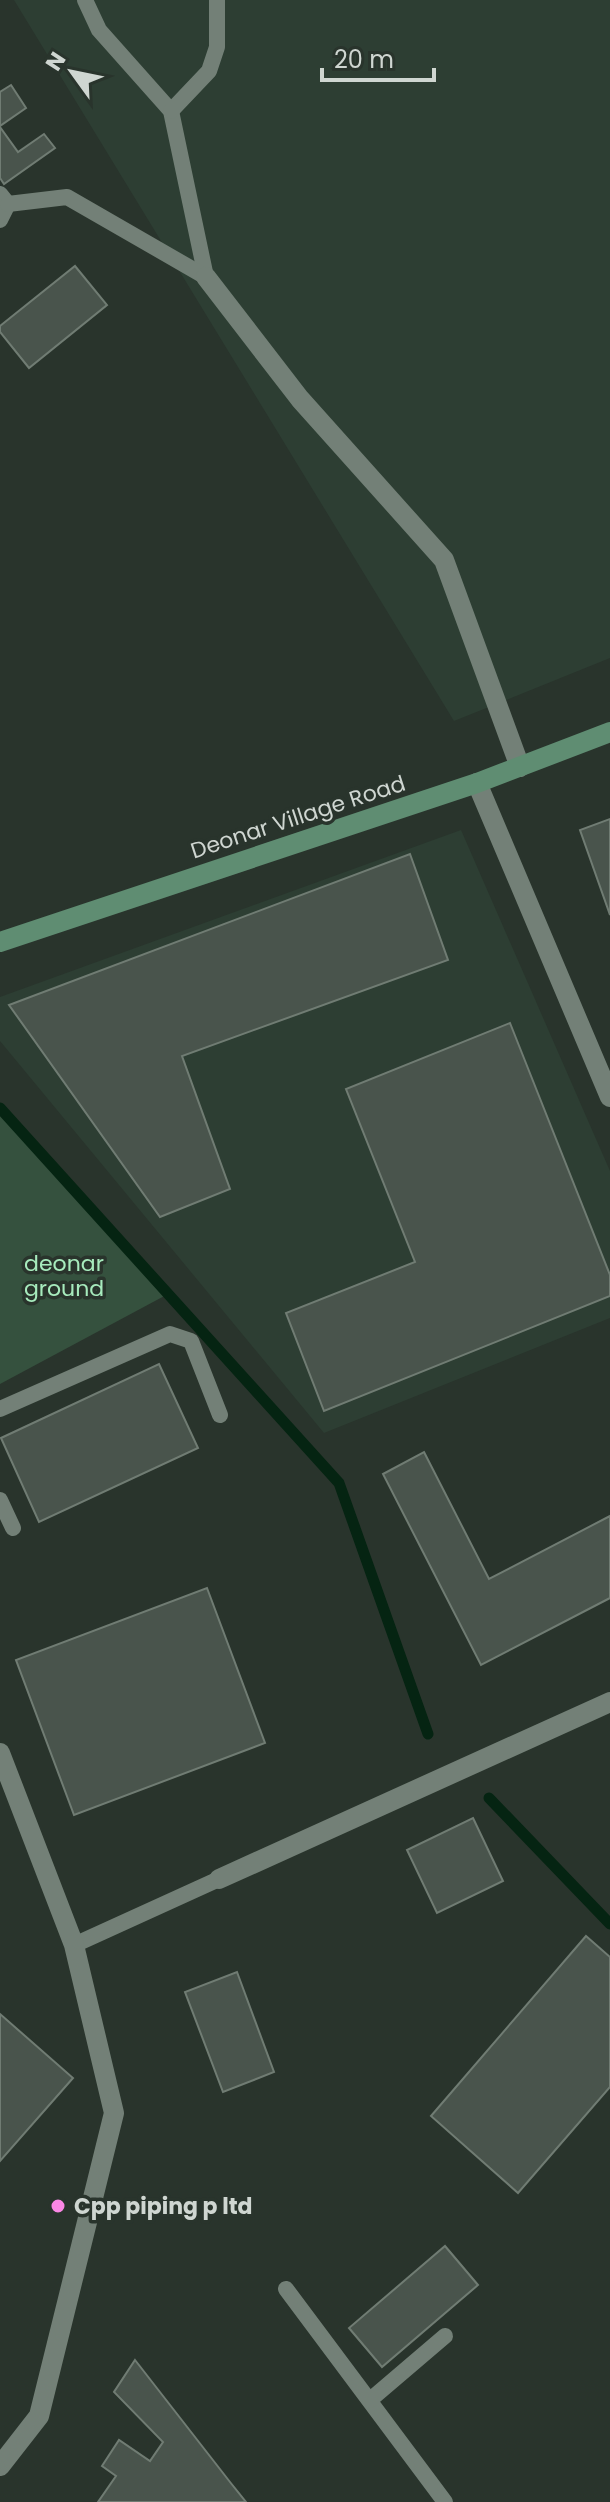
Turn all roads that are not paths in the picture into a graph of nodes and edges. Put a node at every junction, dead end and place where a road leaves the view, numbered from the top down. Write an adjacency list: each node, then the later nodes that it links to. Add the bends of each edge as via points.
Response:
1 (85, 0): 3 (lane, via 99,30)
2 (217, 0): 3 (lane, via 217,47 209,71)
3 (171, 111): 6 (lane)
4 (4, 199): 5 (lane); 6 (lane, via 67,197)
5 (0, 220)
6 (206, 277): 8 (street, via 300,399 444,560)
7 (610, 732): 8 (main road, Deonar Village Road)
8 (520, 767): 9 (main road, Deonar Village Road)
9 (477, 783): 10 (main road, Deonar Village Road); 11 (street)
10 (0, 942)
11 (610, 1097)
12 (0, 1409): 13 (lane, via 170,1334 191,1341)
13 (220, 1415)
14 (0, 1500): 15 (lane)
15 (13, 1528)
16 (610, 1702): 18 (street)
17 (0, 1753): 19 (street)
18 (219, 1879): 19 (lane)
19 (74, 1945): 23 (street, via 114,2113 39,2416)
20 (286, 2289): 22 (lane)
21 (445, 2336): 22 (lane)
22 (370, 2400): 24 (lane)
23 (0, 2466)
24 (445, 2502)

